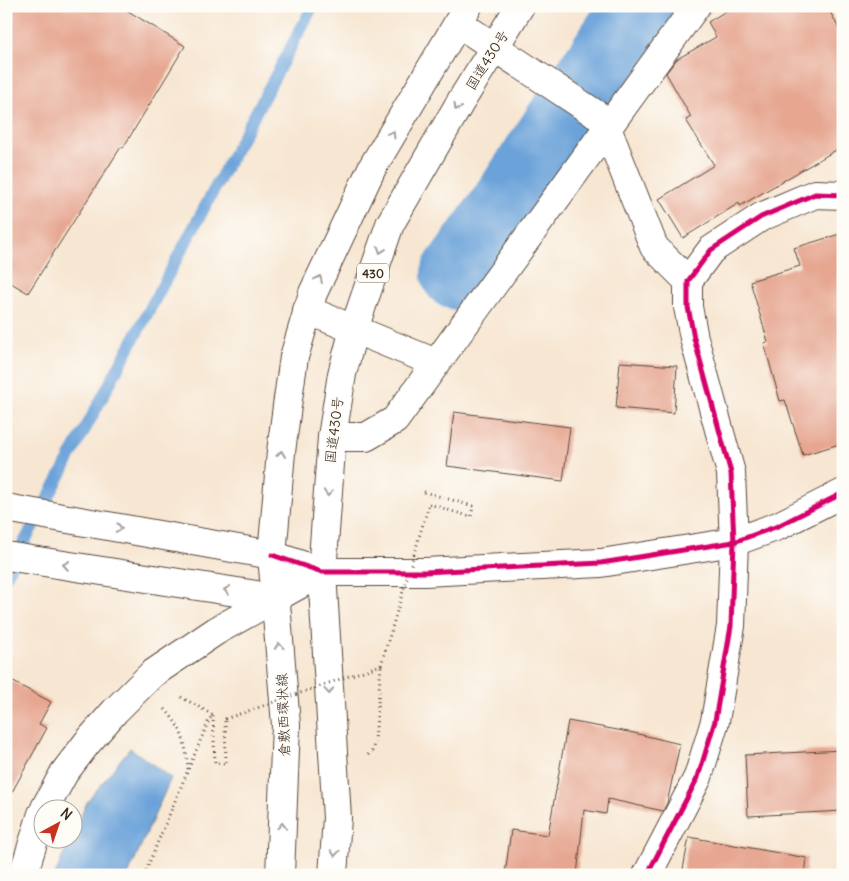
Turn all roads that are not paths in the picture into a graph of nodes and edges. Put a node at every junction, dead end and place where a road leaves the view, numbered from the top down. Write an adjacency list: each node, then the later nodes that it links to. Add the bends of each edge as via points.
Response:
1 (520, 6): 4 (main road, 国道430号 / 430)
2 (696, 6): 5 (main road)
3 (463, 14): 4 (main road); 8 (main road, one-way to 3, via 372,168)
4 (495, 46): 5 (main road); 9 (main road, 国道430号 / 430, one-way to 9, via 390,224)
5 (604, 122): 7 (main road, via 654,247); 10 (main road)
6 (843, 195): 7 (main road, via 815,194 761,217 711,250)
7 (688, 280): 14 (main road, via 688,307 694,338 731,473)
8 (307, 310): 9 (main road); 15 (main road, one-way to 8, via 287,406 294,358)
9 (354, 329): 10 (main road); 11 (main road, 国道430号 / 430, via 342,374)
10 (436, 363): 11 (main road, via 395,420 366,437)
11 (332, 437): 17 (main road, 国道430号 / 430, one-way to 17)
12 (843, 493): 14 (main road, via 778,526)
13 (16, 510): 15 (main road, one-way to 15)
14 (734, 542): 17 (main road, via 601,564 425,572); 24 (main road, via 731,626 715,721 698,777)
15 (272, 555): 17 (main road); 18 (main road, 倉敷西環状線)
16 (18, 558): 18 (main road, one-way to 16)
17 (322, 572): 18 (main road); 23 (main road, one-way to 23, via 337,818)
18 (275, 598): 19 (main road, via 216,631 152,674 87,743); 22 (main road, 倉敷西環状線, one-way to 18, via 286,725)
19 (51, 798)
20 (32, 846): 21 (main road)
21 (23, 875)
22 (280, 875)
23 (334, 875)
24 (647, 875)

